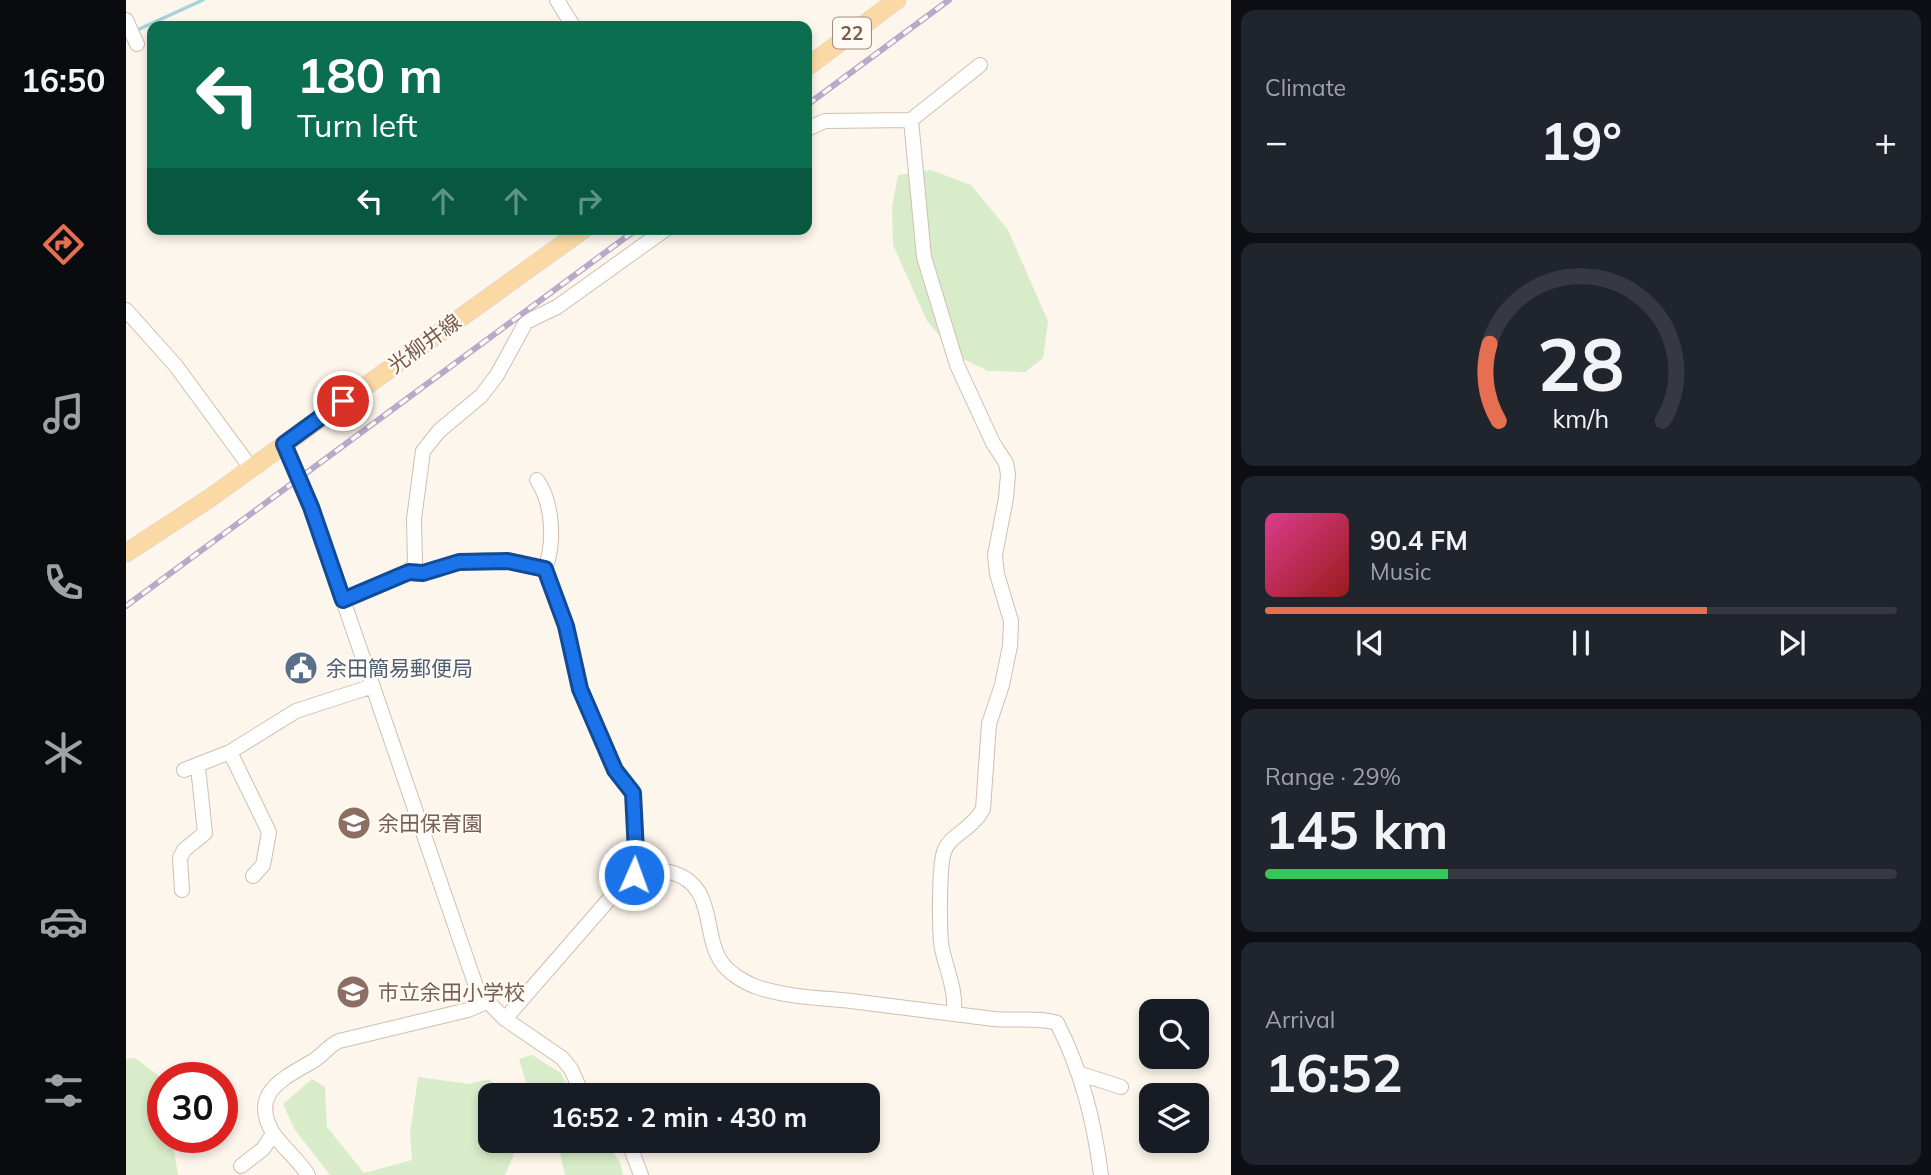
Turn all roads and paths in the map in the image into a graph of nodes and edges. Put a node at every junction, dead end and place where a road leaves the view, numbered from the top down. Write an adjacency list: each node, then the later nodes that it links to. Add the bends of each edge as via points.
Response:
1 (557, 0): 3 (street)
2 (897, 0): 4 (main road, 22)
3 (570, 21)
4 (812, 63)
5 (981, 65): 6 (street)
6 (911, 120): 7 (street, via 825,121); 24 (street, via 929,277 957,365 1008,474 995,555 1011,621 1010,646 989,724 983,808 977,821 952,839 944,851 942,869 942,949)
7 (812, 127)
8 (576, 235): 11 (main road, 光柳井線)
9 (658, 235): 16 (street, via 557,307 526,322 481,396 439,431 423,451 414,519 415,565)
10 (126, 310): 12 (street, via 176,366)
11 (284, 444): 12 (main road, 光柳井線); 17 (street)
12 (251, 468): 14 (main road, 光柳井線)
13 (537, 480): 15 (street, via 549,508)
14 (126, 553)
15 (545, 569): 16 (street, via 508,561 475,561); 20 (street, via 566,626 580,689 615,770 633,793)
16 (409, 572): 17 (street)
17 (343, 600): 18 (street)
18 (373, 686): 19 (street, via 296,711); 23 (street, via 478,992)
19 (230, 752): 21 (street, via 269,832 263,865); 22 (street, via 191,768 205,833 180,858)
20 (634, 875): 24 (street, via 664,871 691,884 702,897 723,965 756,987); 25 (street)
21 (253, 876)
22 (182, 890)
23 (486, 1002): 25 (street); 29 (street, via 329,1046 274,1087 264,1105)
24 (954, 1013): 26 (street, via 1057,1023)
25 (505, 1019): 27 (street, via 562,1058)
26 (1081, 1074): 28 (street); 34 (street, via 1094,1119)
27 (577, 1083)
28 (1121, 1087)
29 (273, 1134): 31 (street, via 263,1149); 32 (street)
30 (633, 1153): 33 (street)
31 (241, 1166)
32 (308, 1175)
33 (641, 1175)
34 (1101, 1175)

